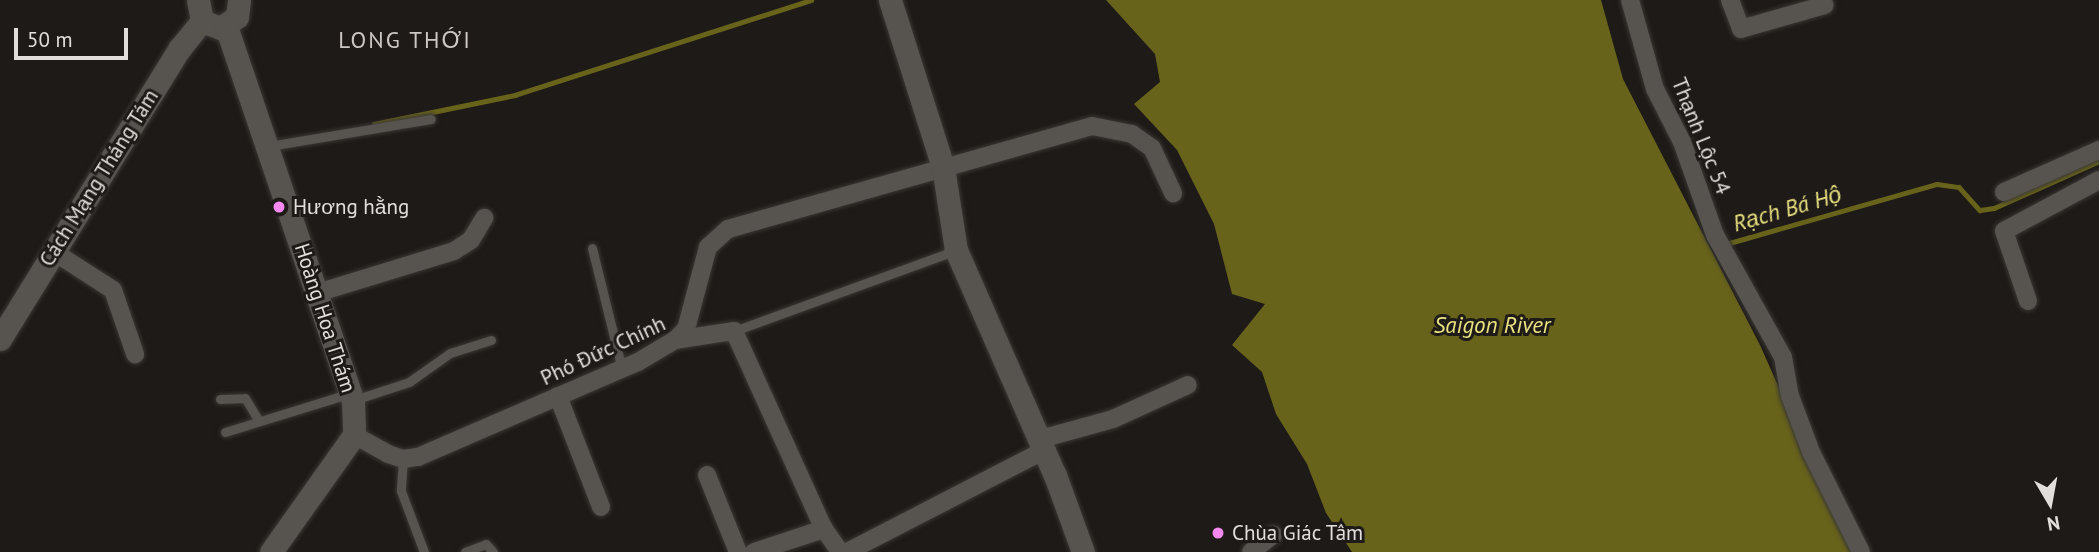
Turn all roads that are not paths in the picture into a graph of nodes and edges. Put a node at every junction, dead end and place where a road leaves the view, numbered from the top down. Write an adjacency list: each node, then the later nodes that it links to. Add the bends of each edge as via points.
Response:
1 (890, 0): 11 (street)
2 (1630, 0): 50 (street, Thạnh Lộc 54, via 1655,89 1682,142 1716,236 1783,357 1790,396 1811,452)
3 (1730, 0): 5 (street, via 1741,29)
4 (242, 1): 7 (street, via 237,17)
5 (1825, 5)
6 (200, 10): 7 (street, via 213,27); 18 (street, Cách Mạng Tháng Tám)
7 (226, 26): 9 (street, Hoàng Hoa Thám)
8 (431, 119): 9 (lane)
9 (267, 147): 19 (street, Hoàng Hoa Thám)
10 (2099, 149): 13 (street)
11 (943, 167): 14 (street, via 1092,126 1132,134 1153,148); 17 (street); 24 (street, via 728,229 708,247 686,329)
12 (2099, 180): 20 (street, via 2004,231)
13 (2004, 192)
14 (1173, 193)
15 (484, 218): 19 (street, via 471,240 454,251)
16 (592, 248): 26 (lane)
17 (956, 250): 21 (lane, Phó Đức Chính); 34 (street)
18 (54, 252): 22 (street, Cách Mạng Tháng Tám); 25 (street, via 113,290)
19 (317, 293): 29 (street, Hoàng Hoa Thám)
20 (2028, 301)
21 (734, 331): 24 (street, Phó Đức Chính); 38 (street)
22 (0, 339)
23 (491, 340): 29 (lane, via 450,353 409,382)
24 (675, 340): 26 (street, Phó Đức Chính)
25 (135, 354)
26 (622, 369): 28 (street, Phó Đức Chính)
27 (1188, 385): 34 (street)
28 (558, 396): 35 (street, Phó Đức Chính, via 426,454); 37 (street)
29 (351, 397): 31 (lane); 33 (street, Hoàng Hoa Thám)
30 (220, 399): 31 (lane, via 245,398)
31 (258, 420): 32 (lane)
32 (225, 432)
33 (354, 435): 35 (street); 40 (street)
34 (1039, 446): 47 (street); 48 (street, via 1055,475)
35 (403, 459): 41 (lane, via 401,491)
36 (707, 475): 44 (street)
37 (601, 507)
38 (824, 528): 45 (street); 46 (street)
39 (1273, 535): 49 (street)
40 (270, 551)
41 (424, 552)
42 (466, 552): 43 (lane, via 486,544)
43 (493, 552)
44 (738, 552)
45 (754, 552)
46 (840, 552)
47 (847, 552)
48 (1083, 552)
49 (1251, 552)
50 (1861, 552)

